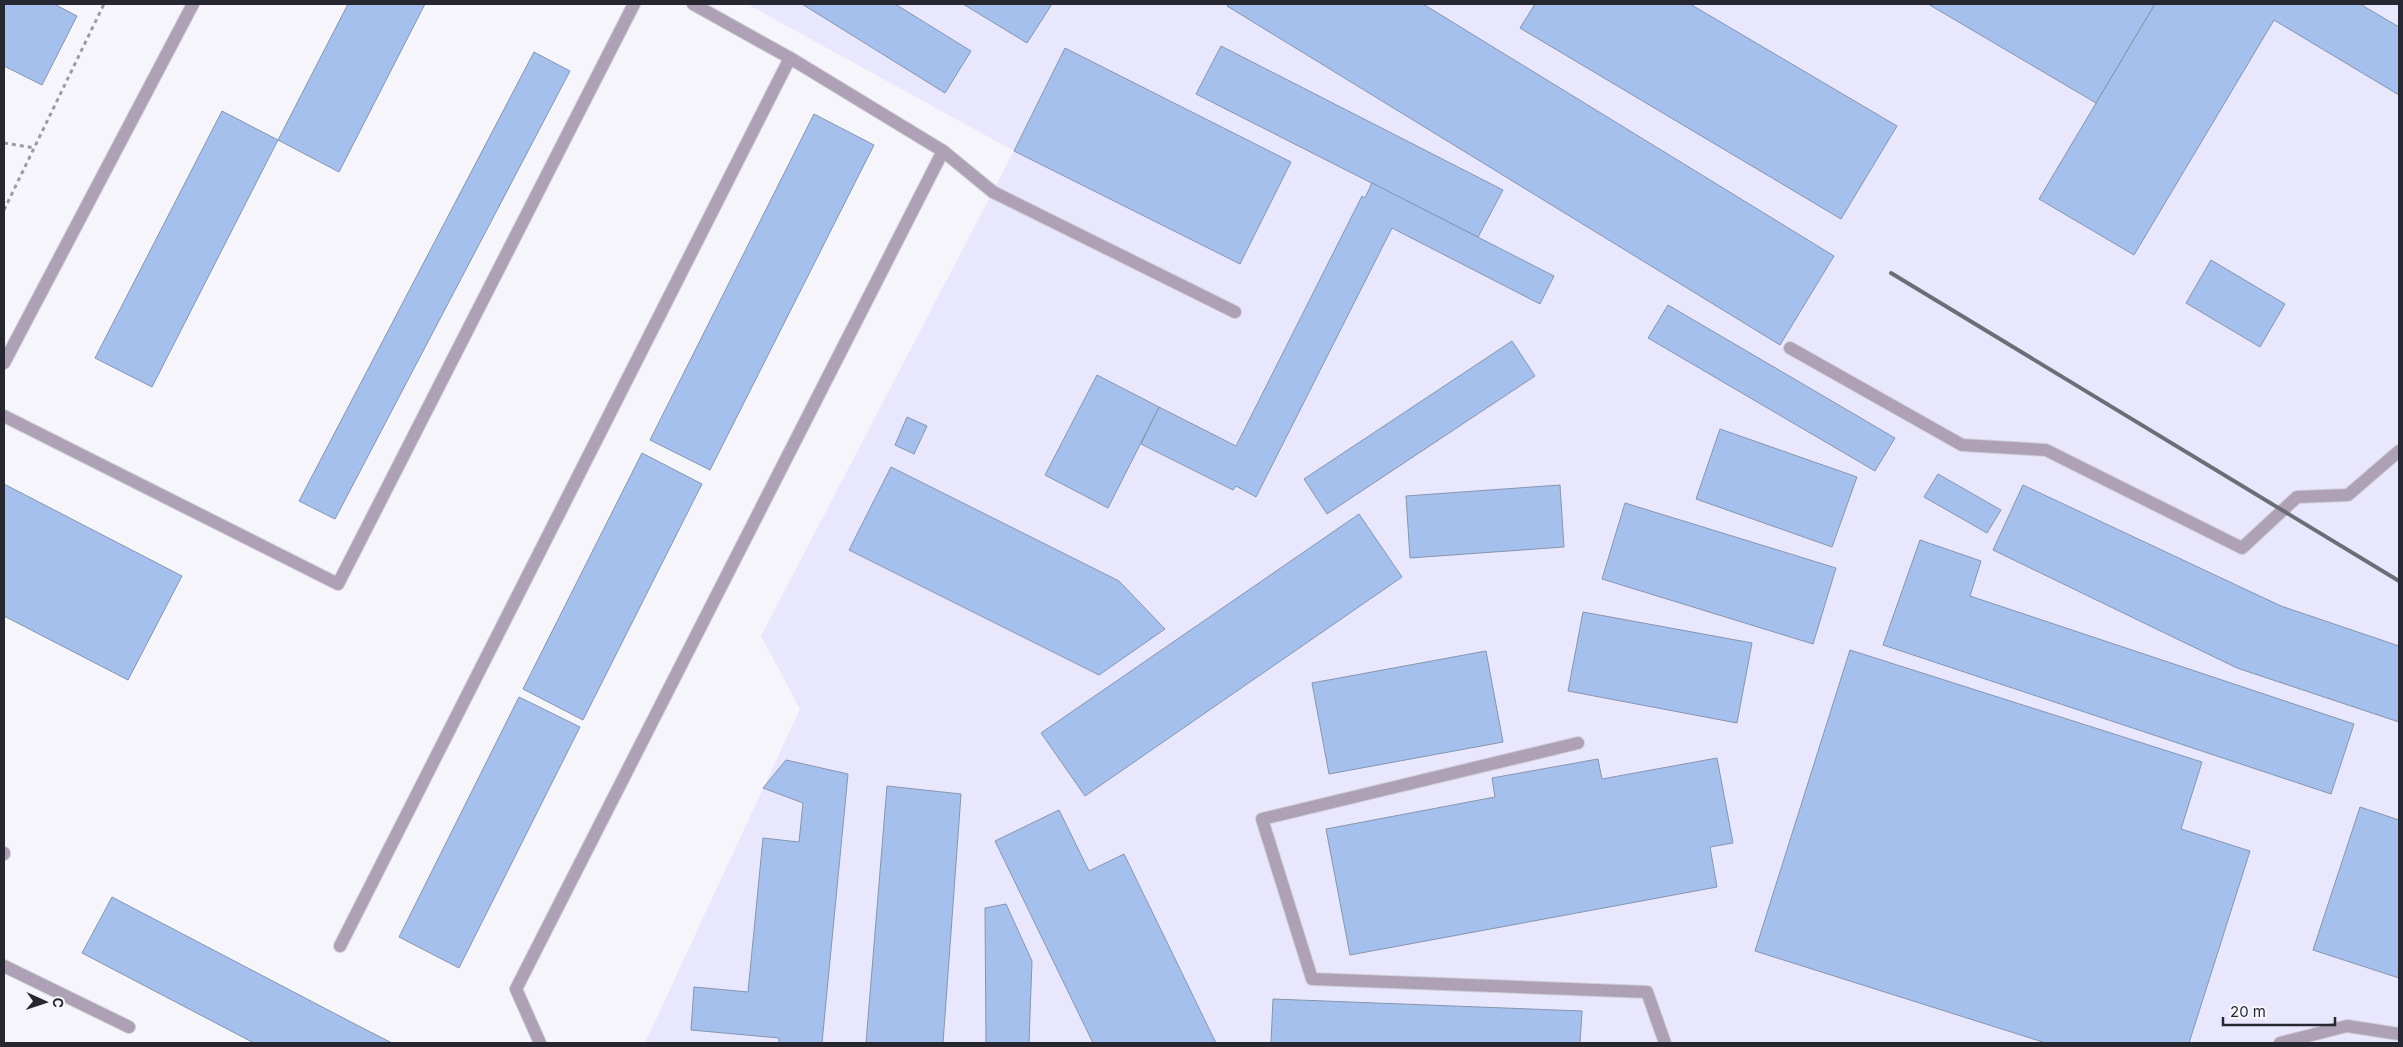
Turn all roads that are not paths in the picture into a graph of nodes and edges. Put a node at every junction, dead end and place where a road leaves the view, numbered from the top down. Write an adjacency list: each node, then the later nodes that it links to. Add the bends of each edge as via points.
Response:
1 (634, 4): 9 (street, via 338,584)
2 (694, 4): 4 (street)
3 (190, 5): 8 (street)
4 (790, 58): 5 (street); 12 (street)
5 (943, 151): 6 (street, via 993,192); 16 (street, via 516,989)
6 (1235, 312)
7 (1790, 348): 10 (street, via 1962,445 2046,450 2242,548 2297,497 2348,495)
8 (4, 364)
9 (4, 416)
10 (2399, 451)
11 (1578, 743): 17 (street, via 1262,819 1312,979 1647,992)
12 (340, 946)
13 (4, 966): 14 (street)
14 (130, 1027)
15 (2399, 1034): 18 (street, via 2348,1026)
16 (540, 1043)
17 (1665, 1043)
18 (2280, 1043)

